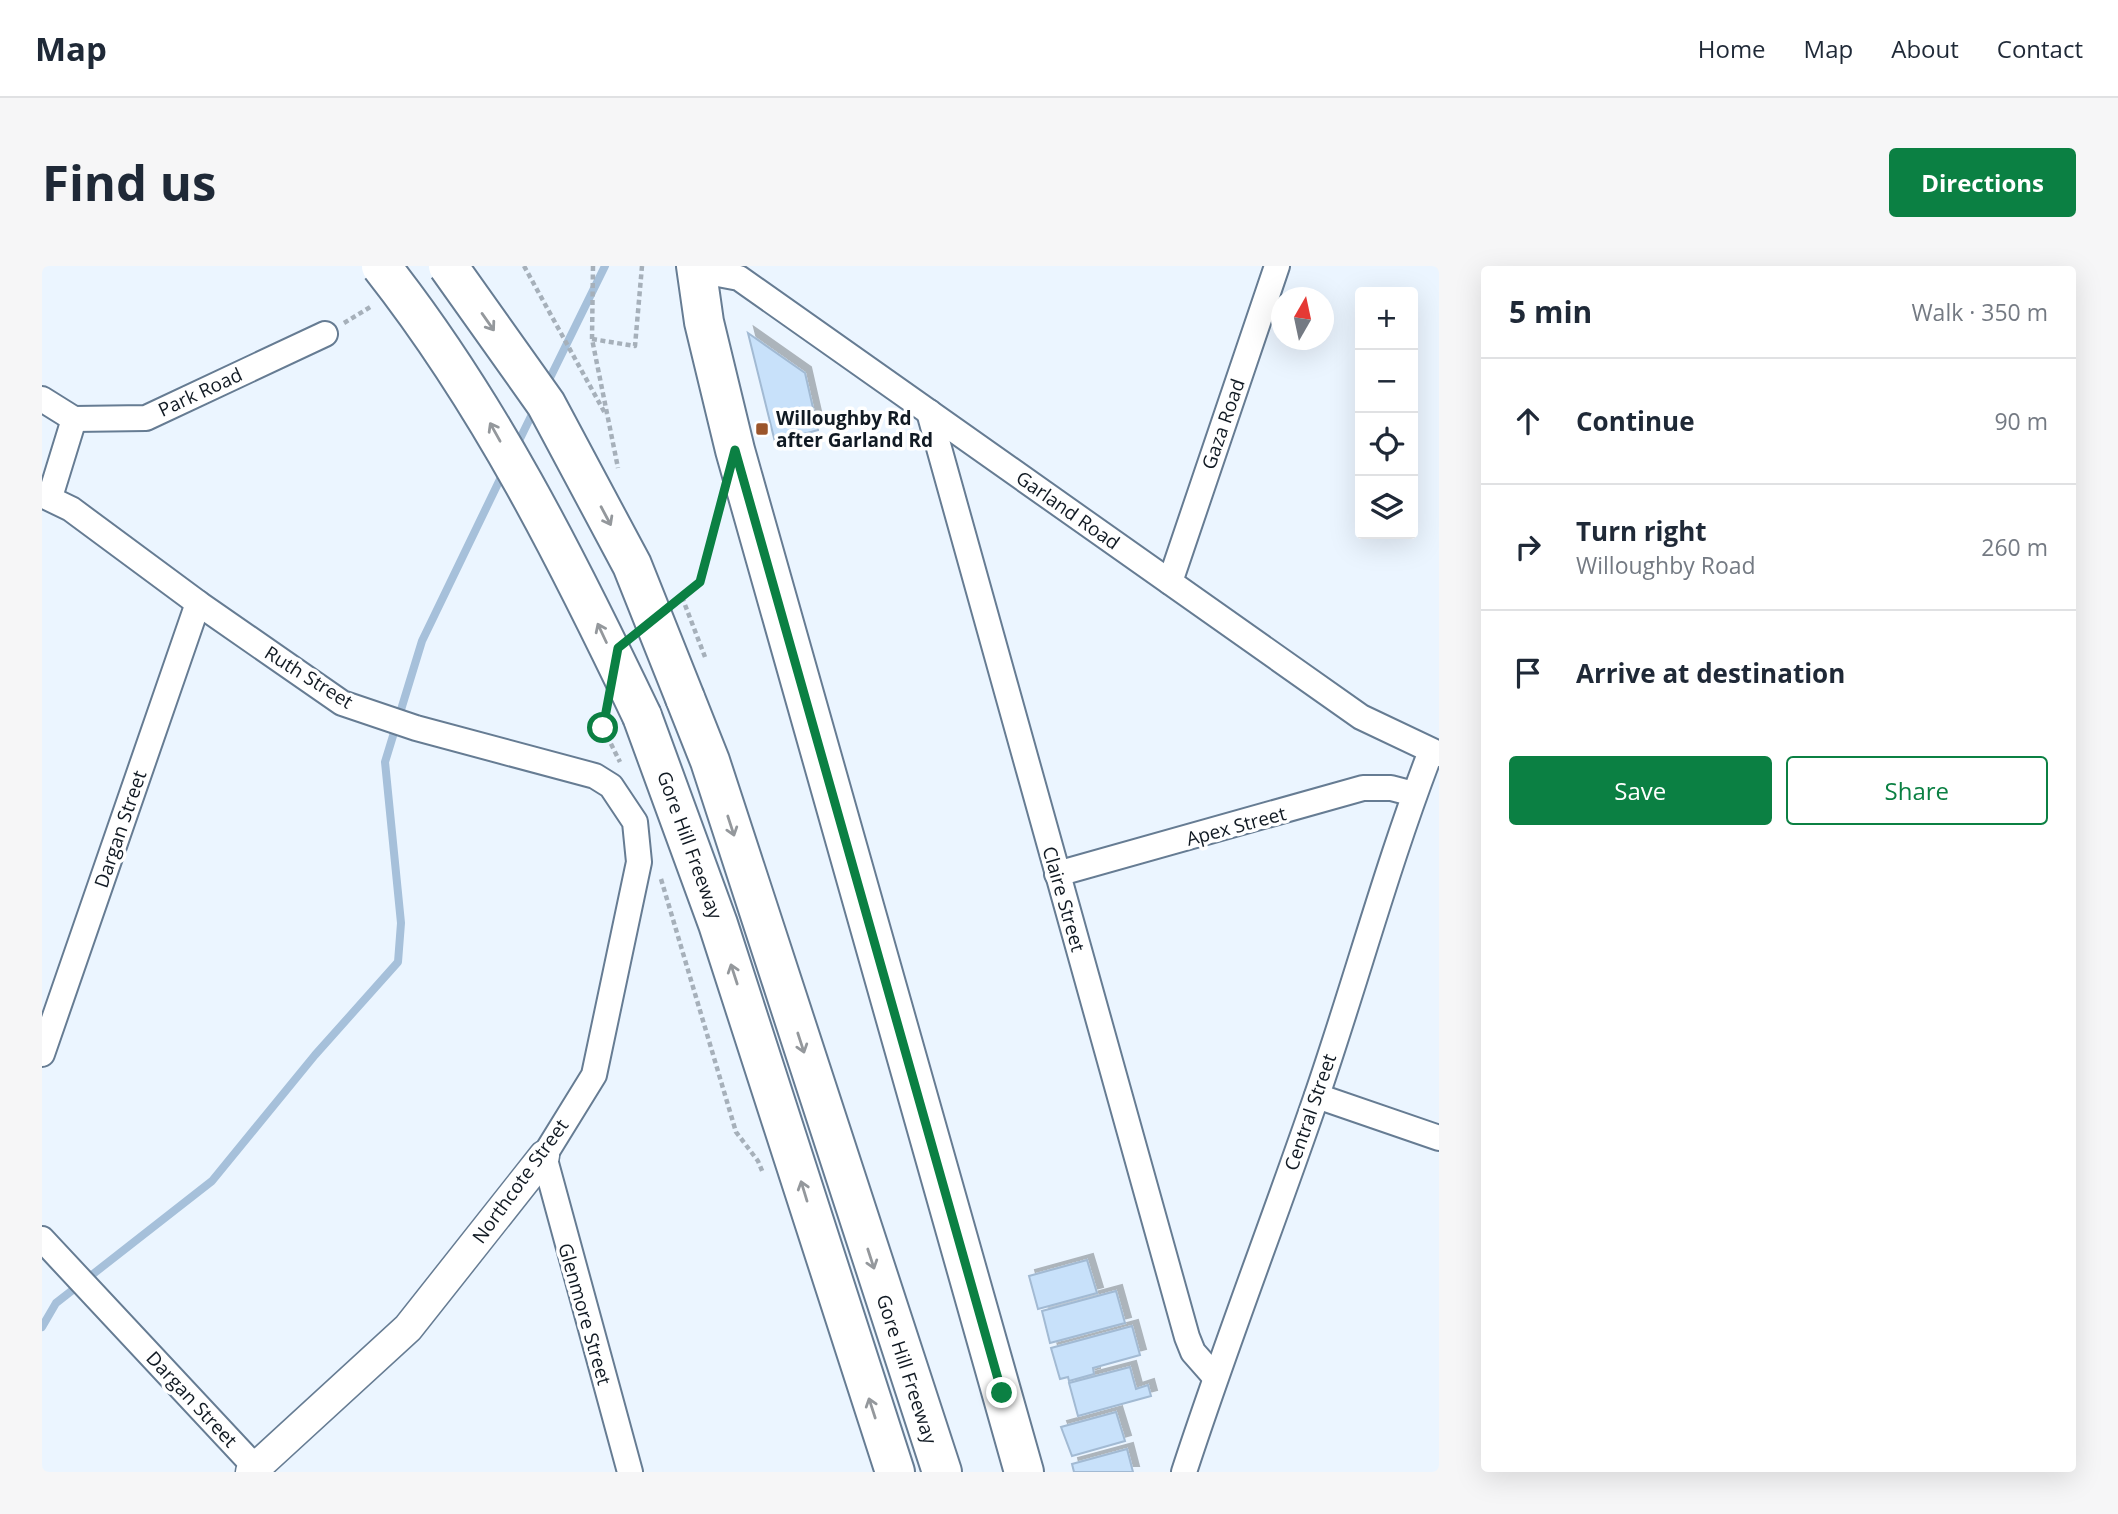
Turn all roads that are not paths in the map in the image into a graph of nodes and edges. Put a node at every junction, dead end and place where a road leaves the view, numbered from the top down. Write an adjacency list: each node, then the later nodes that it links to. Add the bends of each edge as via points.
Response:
1 (381, 266): 24 (main road, Gore Hill Freeway, one-way to 1, bridge, via 710,901 642,716 583,592 485,414)
2 (448, 266): 25 (main road, Gore Hill Freeway, one-way to 25, bridge, via 546,404 632,565 710,761)
3 (1277, 266): 10 (street, Gaza Road)
4 (696, 268): 7 (street, Garland Road, via 739,278); 26 (main road, via 735,450)
5 (325, 334): 8 (street, Park Road, via 146,418)
6 (42, 399): 8 (street)
7 (929, 412): 10 (street, Garland Road); 15 (street, Claire Street)
8 (74, 419): 9 (street)
9 (46, 496): 11 (street, Ruth Street, via 71,509)
10 (1170, 582): 12 (street, Garland Road, via 1361,717)
11 (198, 603): 13 (street, Ruth Street, via 342,703 416,728); 16 (street, Dargan Street)
12 (1435, 752): 14 (street, Central Street)
13 (614, 776): 19 (street, Northcote Street, via 618,794 635,822 639,862 594,1075)
14 (1414, 794): 15 (street, Apex Street, via 1363,788); 17 (street, Central Street)
15 (1057, 874): 21 (street, Claire Street, via 1187,1337)
16 (42, 1054)
17 (1317, 1096): 18 (street); 21 (street, Central Street)
18 (1439, 1139)
19 (544, 1156): 22 (street, Northcote Street, via 408,1328); 23 (street, Glenmore Street)
20 (42, 1239): 22 (street, Dargan Street)
21 (1215, 1377): 27 (street, Central Street)
22 (253, 1469)
23 (630, 1472)
24 (895, 1472)
25 (942, 1472)
26 (1024, 1472)
27 (1184, 1472)

